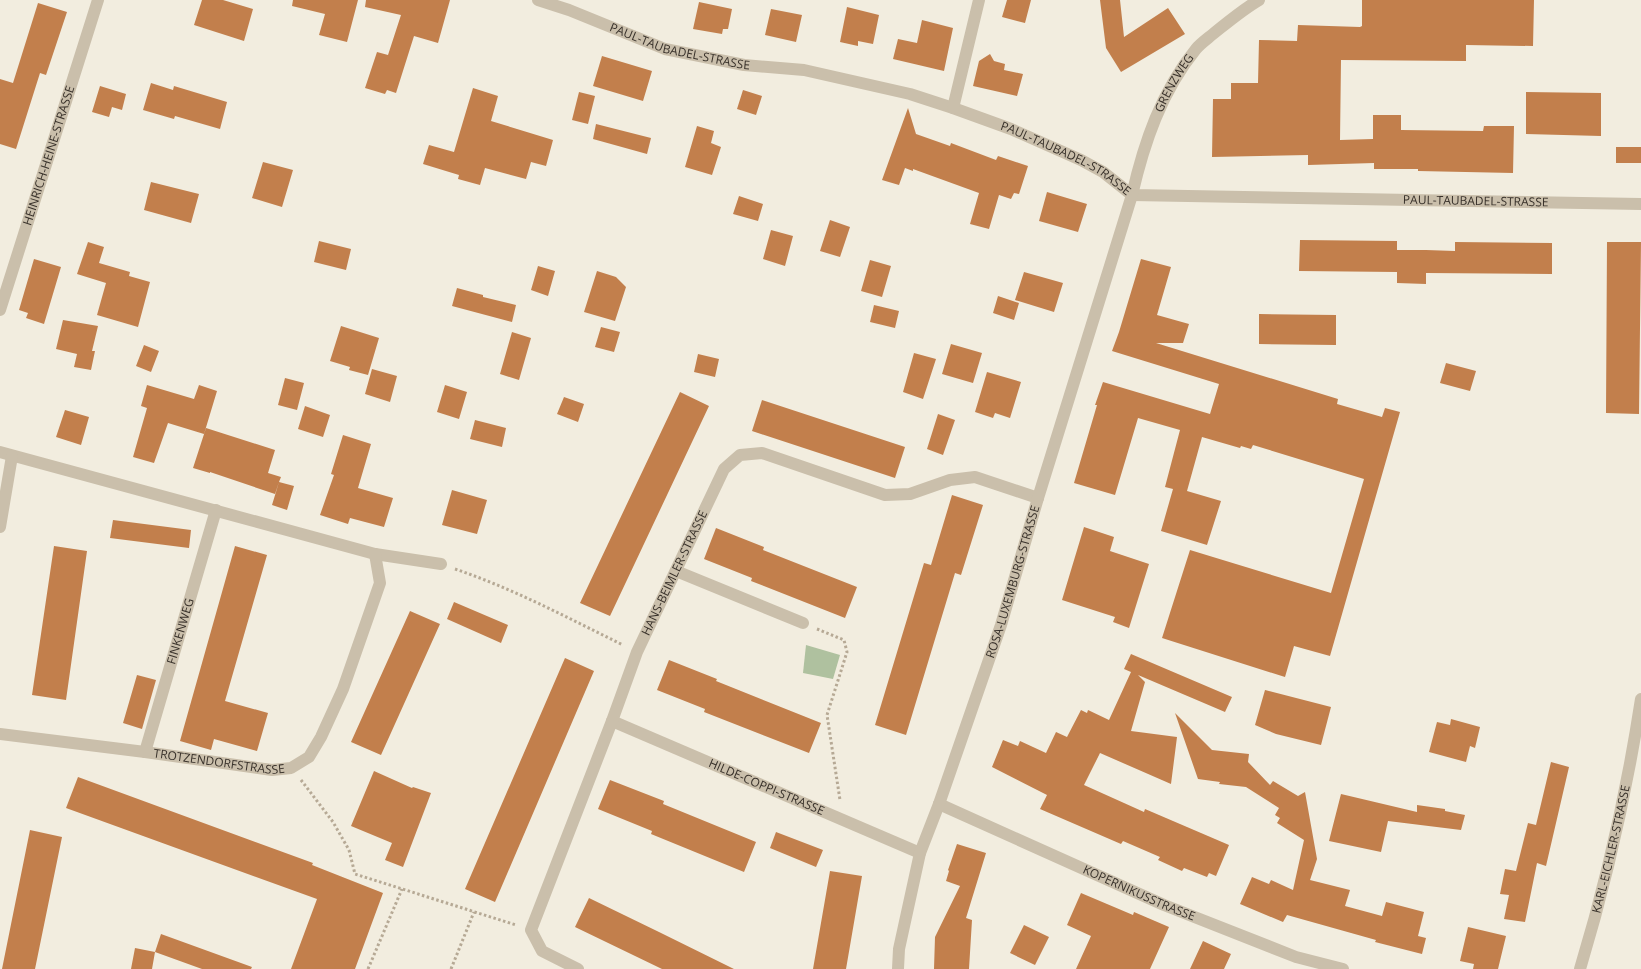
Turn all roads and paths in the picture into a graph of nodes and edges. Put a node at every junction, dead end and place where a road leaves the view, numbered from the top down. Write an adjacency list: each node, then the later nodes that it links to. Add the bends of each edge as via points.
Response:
1 (98, 0): 8 (street, HEINRICH-HEINE-STRASSE)
2 (538, 0): 5 (street, PAUL-TAUBADEL-STRASSE, via 665,49 744,65 804,70 910,94)
3 (979, 0): 5 (street)
4 (1259, 0): 6 (street, GRENZWEG, via 1196,48 1175,79 1155,116)
5 (953, 108): 6 (street, PAUL-TAUBADEL-STRASSE, via 1081,160 1103,172)
6 (1132, 195): 7 (street, PAUL-TAUBADEL-STRASSE); 10 (street, ROSA-LUXEMBURG-STRASSE)
7 (1641, 204)
8 (0, 310)
9 (6, 454): 11 (street); 12 (street)
10 (1038, 498): 15 (street, HANS-BEIMLER-STRASSE, via 975,477 950,480 910,494 885,494 762,453 740,454 724,469); 23 (street, ROSA-LUXEMBURG-STRASSE, via 1001,625)
11 (216, 510): 13 (street); 21 (street, FINKENWEG)
12 (0, 527)
13 (375, 554): 14 (street); 22 (street, TROTZENDORFSTRASSE, via 380,583 343,690 309,757)
14 (441, 564): 17 (path, via 485,579)
15 (676, 571): 16 (street); 17 (street, HANS-BEIMLER-STRASSE)
16 (803, 623): 24 (path, via 844,640 847,652 827,715 840,799)
17 (637, 652): 19 (street, HANS-BEIMLER-STRASSE)
18 (1641, 698): 34 (street, KARL-EICHLER-STRASSE, via 1632,761 1610,862)
19 (612, 721): 24 (street, HILDE-COPPI-STRASSE); 28 (street, HANS-BEIMLER-STRASSE)
20 (0, 734): 21 (street, TROTZENDORFSTRASSE)
21 (145, 752): 22 (street, TROTZENDORFSTRASSE, via 272,770)
22 (291, 768): 26 (path, via 333,822 350,850 355,874)
23 (939, 804): 25 (street, ROSA-LUXEMBURG-STRASSE); 33 (street, KOPERNIKUSSTRASSE, via 1164,905 1296,957)
24 (833, 816): 25 (street, HILDE-COPPI-STRASSE)
25 (920, 853): 32 (street, ROSA-LUXEMBURG-STRASSE)
26 (402, 889): 27 (path); 29 (path)
27 (474, 912): 28 (path); 30 (path)
28 (531, 930): 31 (street, via 542,950)
29 (368, 969)
30 (451, 969)
31 (578, 969)
32 (898, 969)
33 (1342, 969)
34 (1580, 969)

